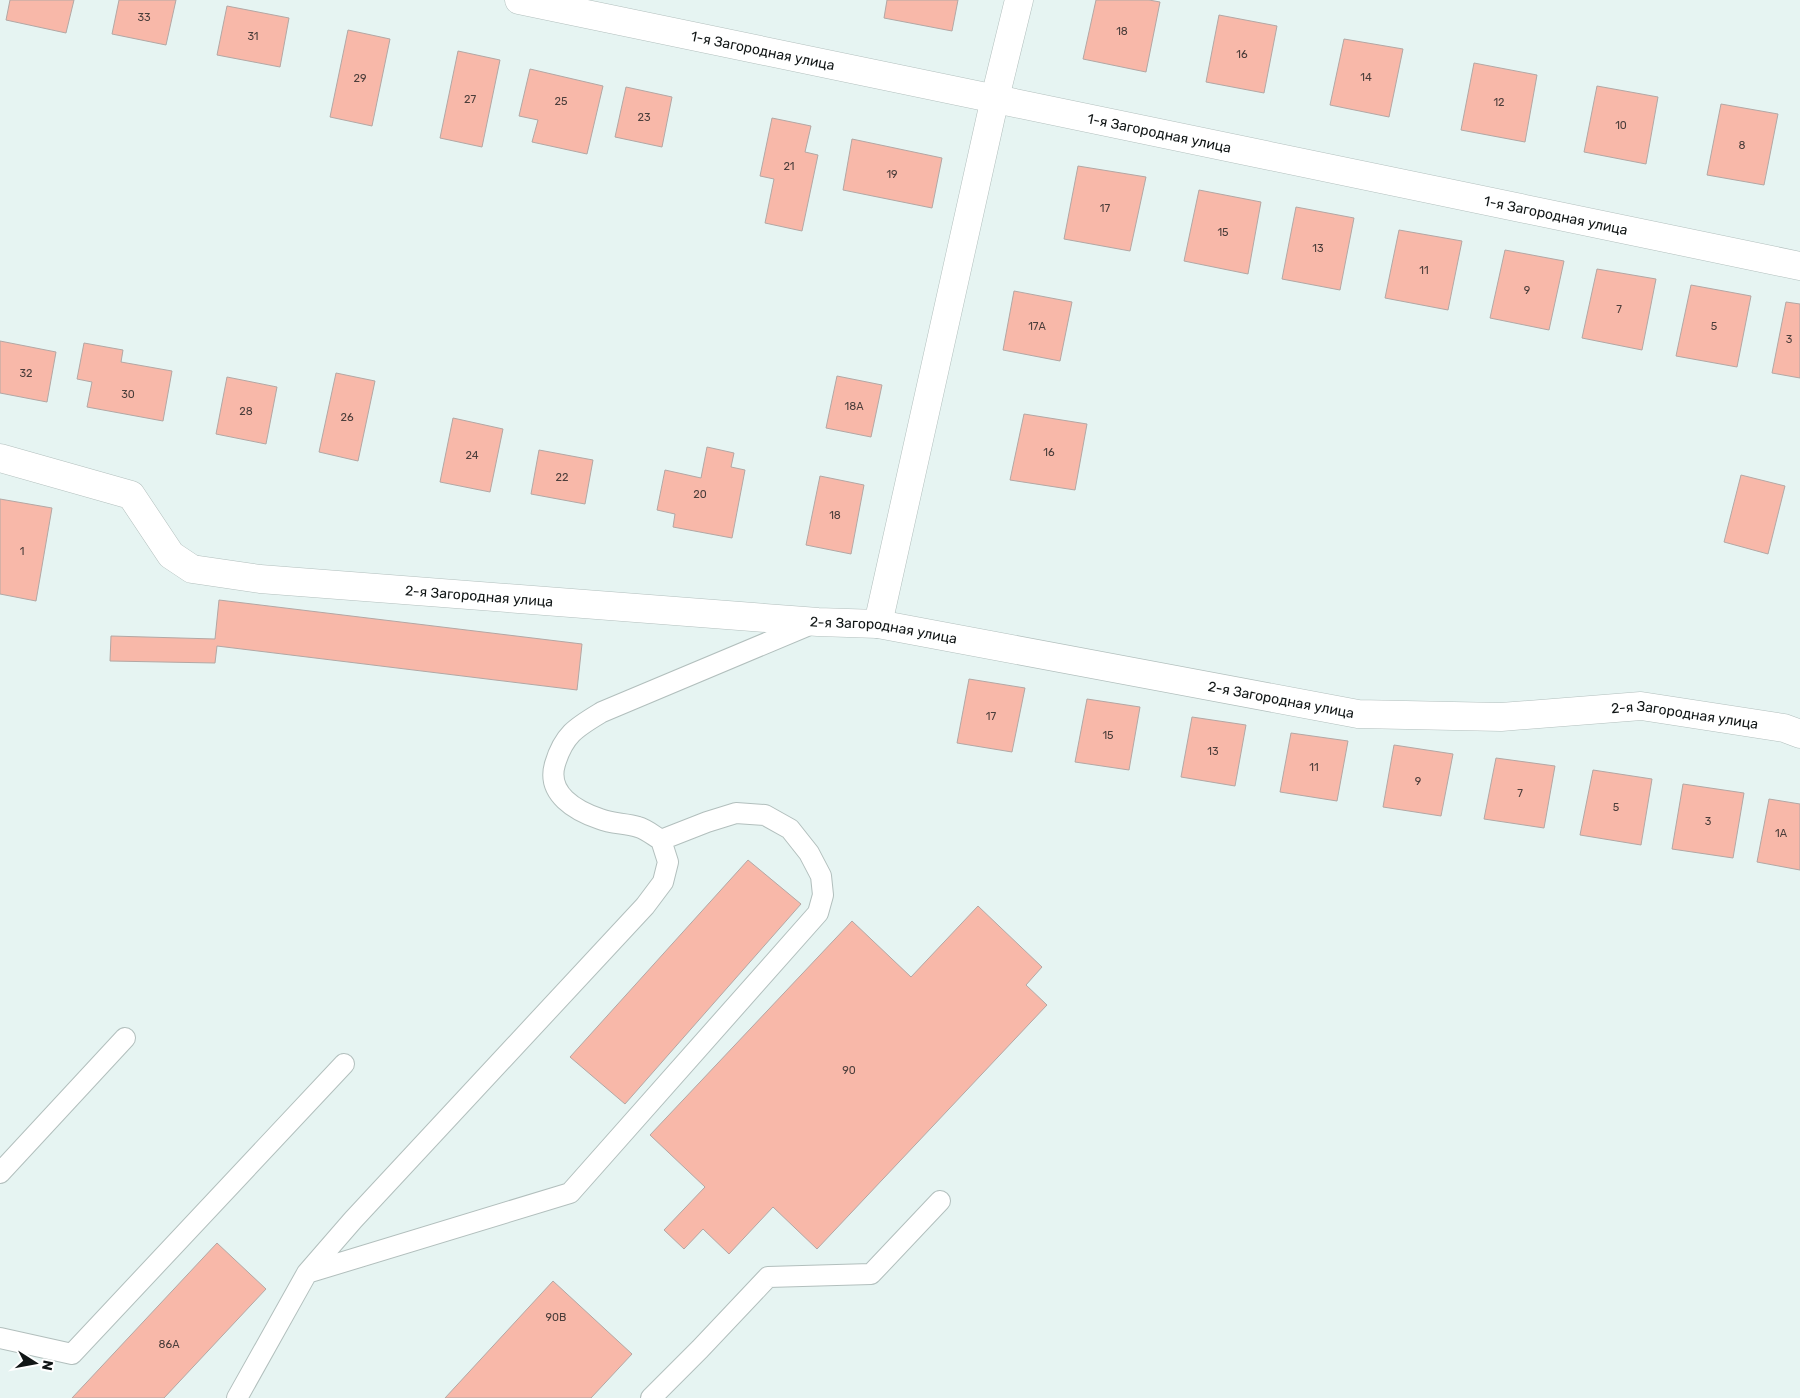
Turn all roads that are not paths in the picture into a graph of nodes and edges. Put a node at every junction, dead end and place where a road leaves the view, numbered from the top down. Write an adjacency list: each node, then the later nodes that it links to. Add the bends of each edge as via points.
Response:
1 (519, 0): 3 (street, 1-я Загородная улица)
2 (1018, 0): 3 (street)
3 (995, 98): 4 (street, 1-я Загородная улица); 7 (street)
4 (1800, 266)
5 (0, 458): 6 (street, 2-я Загородная улица, via 131,495 171,555 192,569 260,579)
6 (818, 622): 7 (street, 2-я Загородная улица); 9 (lane, via 602,712 576,728 559,750 553,771 556,789 569,805 601,820 639,827)
7 (878, 624): 8 (street, 2-я Загородная улица, via 1358,714 1501,717 1641,706 1784,728)
8 (1800, 734)
9 (661, 840): 14 (lane, via 668,862 663,882 646,906); 14 (lane, via 736,813 765,815 790,829 809,853 821,876 823,895 818,913 570,1193)
10 (126, 1038): 12 (lane)
11 (344, 1064): 15 (lane, via 72,1354)
12 (0, 1173)
13 (940, 1201): 17 (lane, via 871,1274 768,1277)
14 (307, 1273): 16 (lane)
15 (0, 1338)
16 (238, 1398)
17 (651, 1398)

